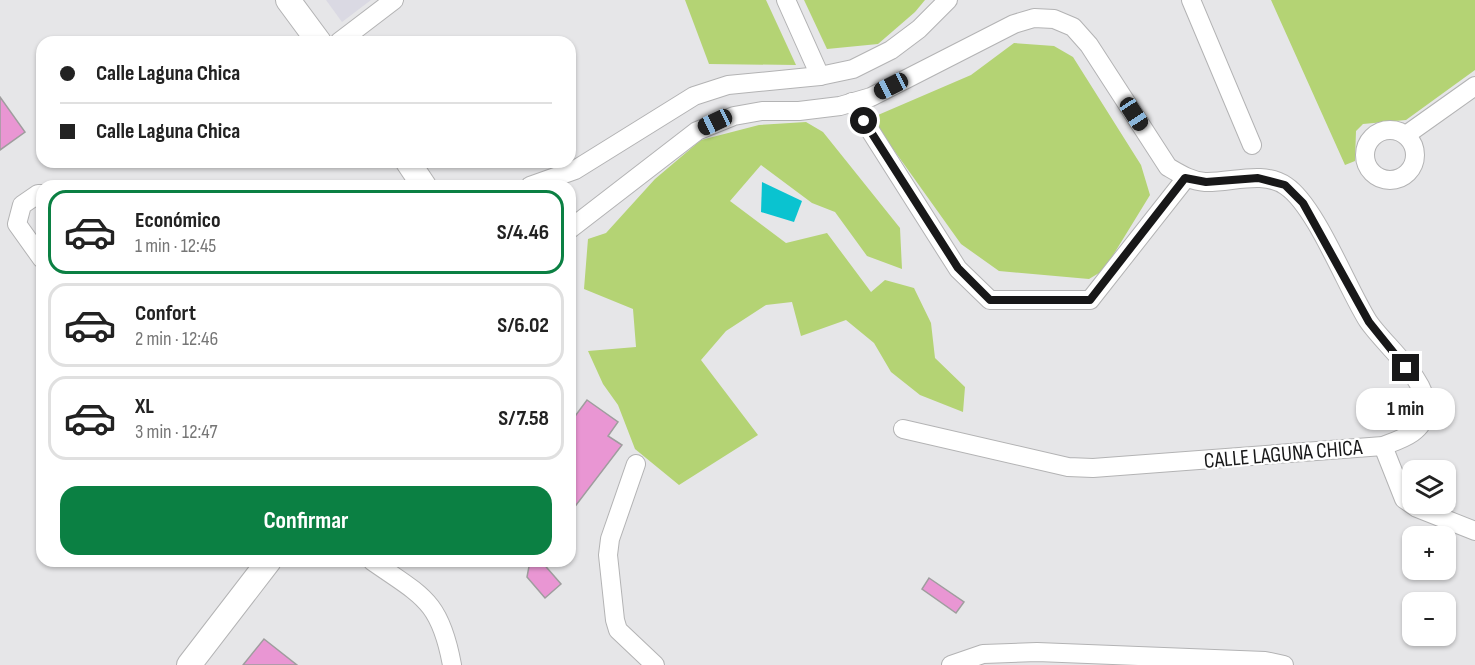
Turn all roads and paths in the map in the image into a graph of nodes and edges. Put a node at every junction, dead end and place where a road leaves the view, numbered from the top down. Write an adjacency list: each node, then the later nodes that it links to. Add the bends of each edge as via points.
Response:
1 (288, 0): 6 (street)
2 (394, 0): 7 (street)
3 (786, 0): 8 (street)
4 (948, 0): 8 (street, via 891,50 853,69)
5 (1191, 0): 12 (street)
6 (315, 36)
7 (347, 36)
8 (820, 76): 14 (street, via 728,85 694,96 575,170)
9 (1475, 86): 11 (street)
10 (852, 102): 13 (street, via 871,97 1014,24 1034,18 1054,19 1072,27 1089,45 1168,166); 13 (street, via 958,268 990,300 1090,300); 16 (street, via 799,111 762,111 715,122 671,149)
11 (1406, 135)
12 (1252, 145)
13 (1185, 178): 19 (street, CALLE LAGUNA CHICA, via 1206,182 1258,178 1285,185 1303,203 1369,322 1426,396 1426,411 1420,425 1409,436)
14 (547, 180)
15 (36, 195): 17 (street, via 22,205 18,224)
16 (576, 224)
17 (36, 250)
18 (903, 429): 19 (street, CALLE LAGUNA CHICA, via 1068,467 1093,468)
19 (1383, 446): 21 (street, via 1404,499)
20 (636, 464): 26 (street, via 608,555 618,630)
21 (1475, 531)
22 (264, 567): 24 (street)
23 (381, 567): 25 (street, via 425,598 441,621)
24 (189, 665)
25 (452, 665)
26 (655, 665)
27 (951, 665): 28 (street, via 983,654 1037,652 1265,660)
28 (1284, 665)

